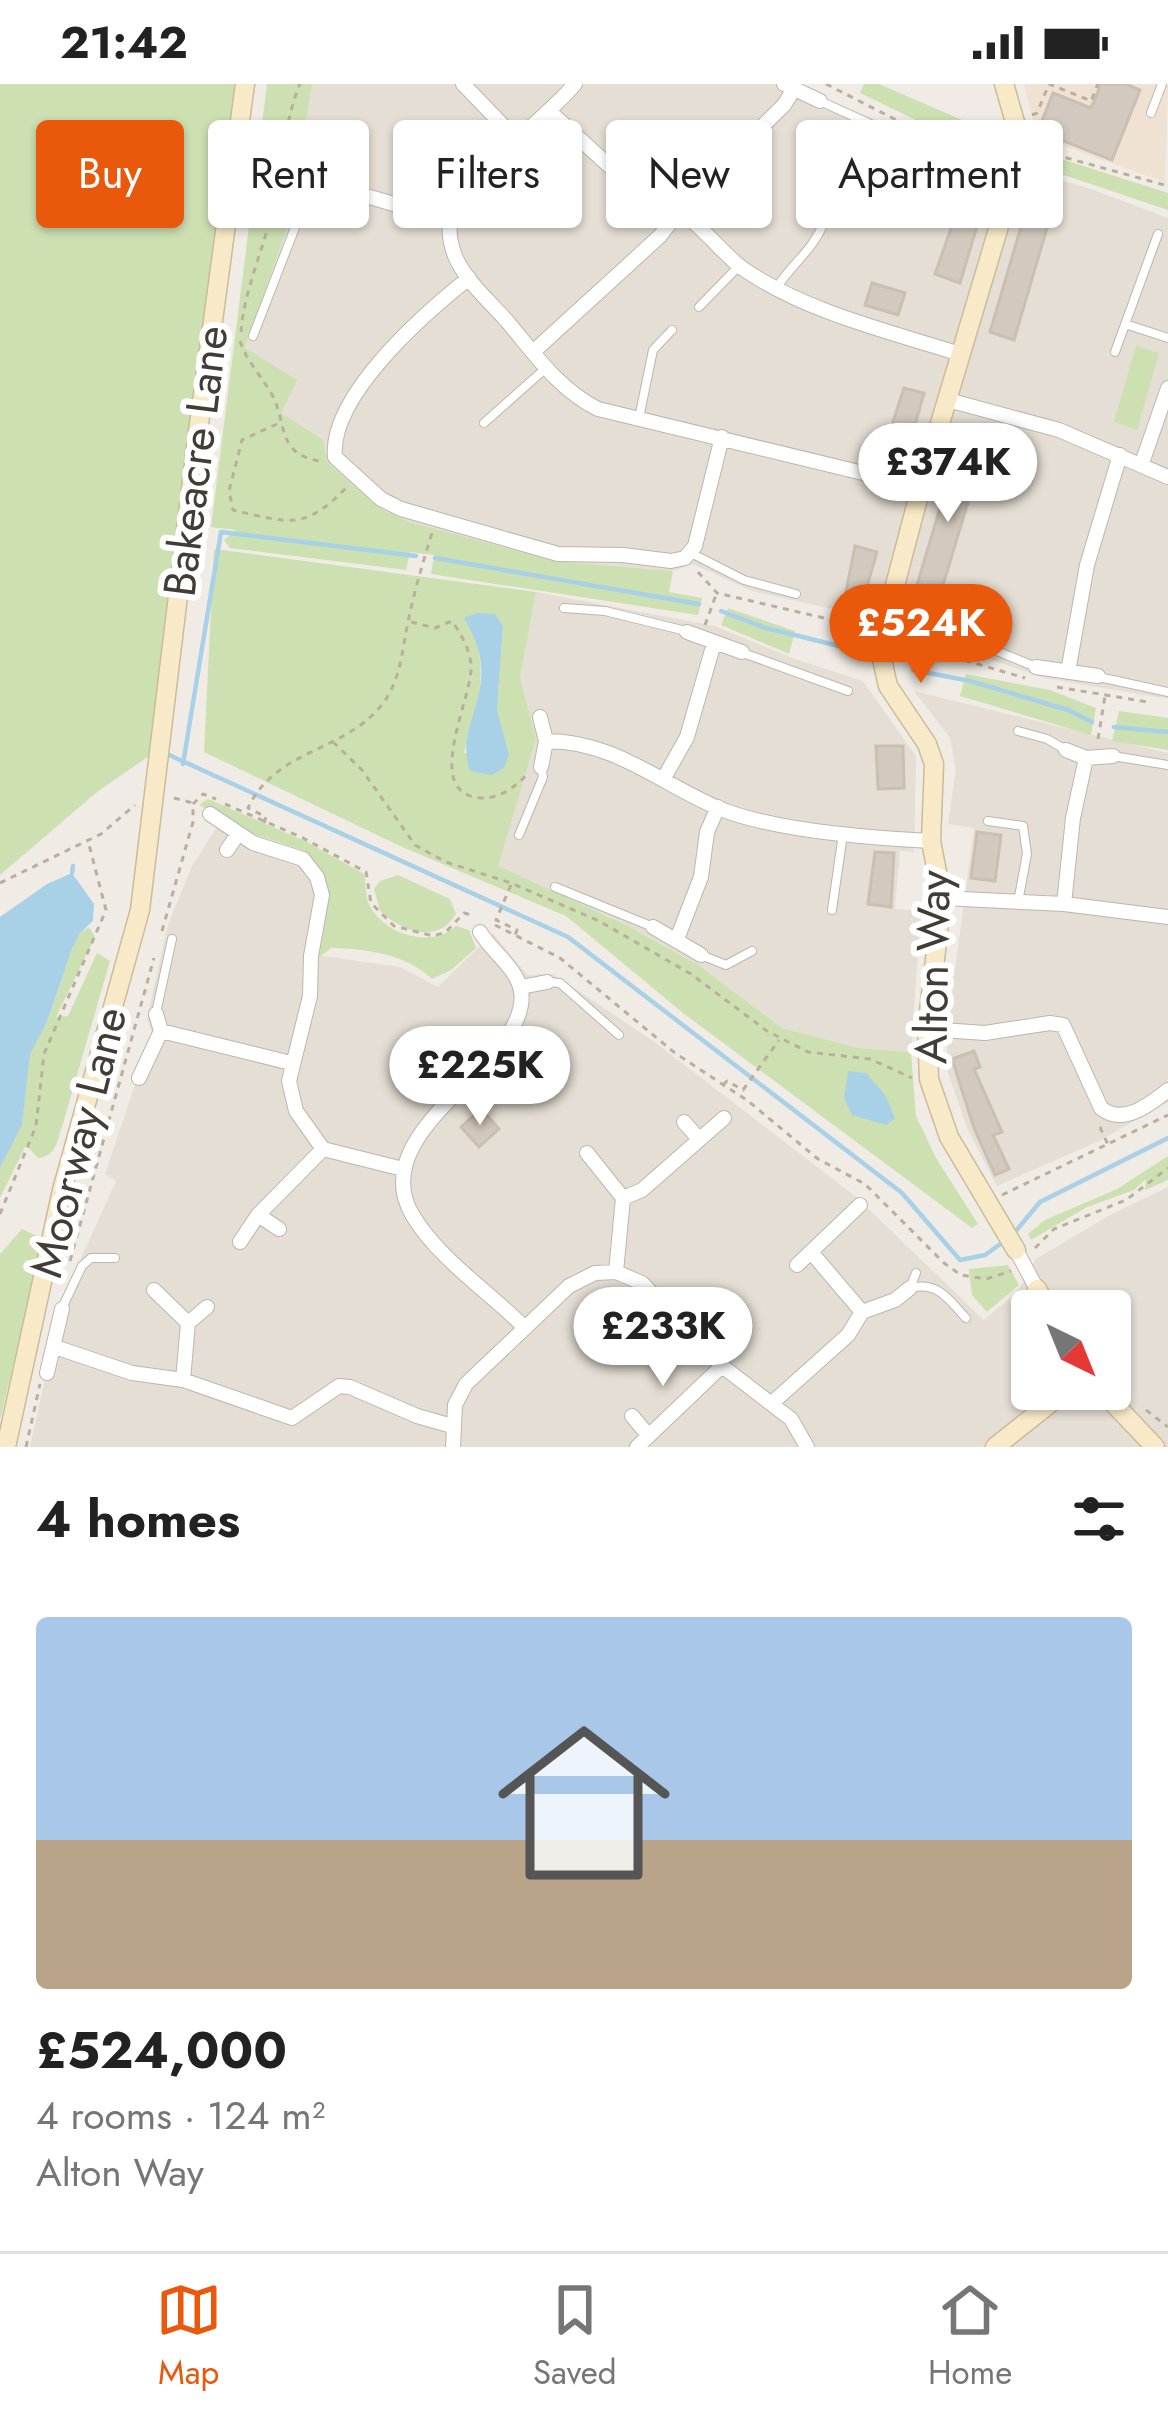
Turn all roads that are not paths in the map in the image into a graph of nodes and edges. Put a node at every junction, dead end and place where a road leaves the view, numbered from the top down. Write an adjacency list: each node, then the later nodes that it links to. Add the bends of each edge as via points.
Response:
1 (244, 84): 68 (street, Bakeacre Lane)
2 (463, 84): 10 (street)
3 (575, 84): 8 (street)
4 (1004, 84): 31 (street, Alton Way, via 1018,157)
5 (789, 86): 7 (street); 12 (street)
6 (1162, 86): 9 (lane)
7 (820, 101): 13 (lane)
8 (550, 112): 11 (street); 14 (street)
9 (1151, 112)
10 (498, 120)
11 (541, 120)
12 (769, 120)
13 (862, 120)
14 (606, 159)
15 (296, 228): 27 (lane)
16 (451, 228): 22 (street)
17 (663, 228): 29 (street)
18 (689, 228): 21 (street)
19 (822, 228): 23 (lane)
20 (1158, 234): 25 (lane)
21 (739, 266): 23 (street); 24 (lane)
22 (469, 278): 29 (street); 42 (street, via 380,363 337,431 334,457 381,499 436,520 558,554)
23 (776, 288): 31 (street)
24 (700, 307)
25 (1125, 324): 28 (lane); 30 (lane)
26 (672, 329): 35 (lane, via 653,350)
27 (253, 336)
28 (1168, 338)
29 (533, 352): 32 (street)
30 (1115, 352)
31 (960, 354): 34 (street, Alton Way)
32 (547, 367): 35 (street, via 578,399); 36 (lane)
33 (1168, 388): 39 (street)
34 (948, 400): 38 (street); 41 (street, Alton Way)
35 (639, 418): 37 (street)
36 (484, 423)
37 (722, 437): 41 (street); 42 (street)
38 (1120, 455): 39 (street); 49 (street, via 1087,565)
39 (1142, 464): 40 (street)
40 (1168, 476)
41 (921, 487): 69 (street, Alton Way, via 878,646 888,686 934,764)
42 (688, 556): 43 (lane)
43 (796, 594)
44 (564, 608): 45 (lane)
45 (700, 637): 47 (street); 61 (street, via 686,737)
46 (987, 647): 48 (lane)
47 (742, 652): 51 (lane)
48 (1036, 667): 49 (street)
49 (1068, 672): 50 (street)
50 (1098, 676): 52 (lane)
51 (848, 691)
52 (1168, 692)
53 (540, 717): 55 (street)
54 (1018, 731): 56 (lane)
55 (546, 741): 60 (street); 61 (street, via 602,748)
56 (1066, 750): 58 (street)
57 (1113, 756): 58 (street); 59 (lane)
58 (1090, 758): 74 (street, via 1073,818)
59 (1168, 765)
60 (542, 767): 67 (lane)
61 (664, 778): 62 (street)
62 (718, 807): 65 (street); 80 (street)
63 (210, 814): 66 (street)
64 (988, 821): 73 (lane, via 1023,826)
65 (844, 833): 69 (street); 75 (lane)
66 (238, 834): 70 (street); 89 (street, via 303,860 322,895 310,996)
67 (519, 836)
68 (148, 838): 127 (street, Moorway Lane, via 140,910 62,1190)
69 (931, 841): 72 (street, Alton Way)
70 (226, 850)
71 (555, 887): 77 (lane)
72 (942, 898): 73 (street); 86 (street, Alton Way)
73 (1018, 904): 74 (street)
74 (1064, 904): 76 (street)
75 (832, 910)
76 (1168, 917)
77 (653, 927): 80 (street)
78 (480, 932): 84 (street)
79 (172, 939): 85 (lane)
80 (676, 939): 82 (street)
81 (752, 951): 82 (lane, via 726,965)
82 (701, 955)
83 (547, 982): 84 (street); 88 (lane, via 560,983)
84 (521, 987): 97 (street, via 511,1029 433,1118)
85 (156, 1014): 87 (street)
86 (928, 1029): 91 (street, via 1063,1025 1112,1117); 104 (street, Alton Way, via 929,1079 949,1137)
87 (160, 1031): 89 (street); 90 (street)
88 (619, 1034)
89 (291, 1063): 95 (street, via 296,1111)
90 (139, 1078)
91 (1168, 1090)
92 (724, 1118): 94 (street)
93 (684, 1122): 94 (street)
94 (699, 1139): 98 (street)
95 (322, 1149): 97 (street); 100 (street)
96 (587, 1153): 98 (street)
97 (403, 1169): 116 (street, via 413,1216)
98 (623, 1198): 107 (street)
99 (860, 1204): 103 (street)
100 (258, 1215): 101 (street); 102 (street)
101 (279, 1229)
102 (240, 1242)
103 (811, 1252): 106 (street); 113 (street)
104 (1020, 1256): 109 (street)
105 (115, 1258): 112 (lane, via 91,1258)
106 (797, 1264)
107 (616, 1272): 116 (street, via 584,1277); 118 (street, via 642,1283)
108 (913, 1281): 113 (street, via 895,1300); 114 (lane, via 936,1287)
109 (1037, 1289)
110 (154, 1290): 115 (street)
111 (207, 1306): 115 (street)
112 (62, 1309): 117 (street)
113 (862, 1312): 121 (street, via 848,1335)
114 (966, 1318)
115 (188, 1323): 120 (street)
116 (523, 1326): 125 (street, via 466,1384)
117 (55, 1347): 119 (street); 120 (street)
118 (722, 1366): 121 (street); 126 (street)
119 (47, 1372)
120 (183, 1380): 125 (street, via 292,1418 339,1386 350,1387)
121 (772, 1403): 129 (street)
122 (1041, 1410): 130 (street)
123 (1120, 1410): 131 (street)
124 (632, 1416): 126 (street)
125 (452, 1426): 128 (street)
126 (643, 1441)
127 (6, 1447)
128 (453, 1447)
129 (807, 1447)
130 (994, 1447)
131 (1155, 1447)

